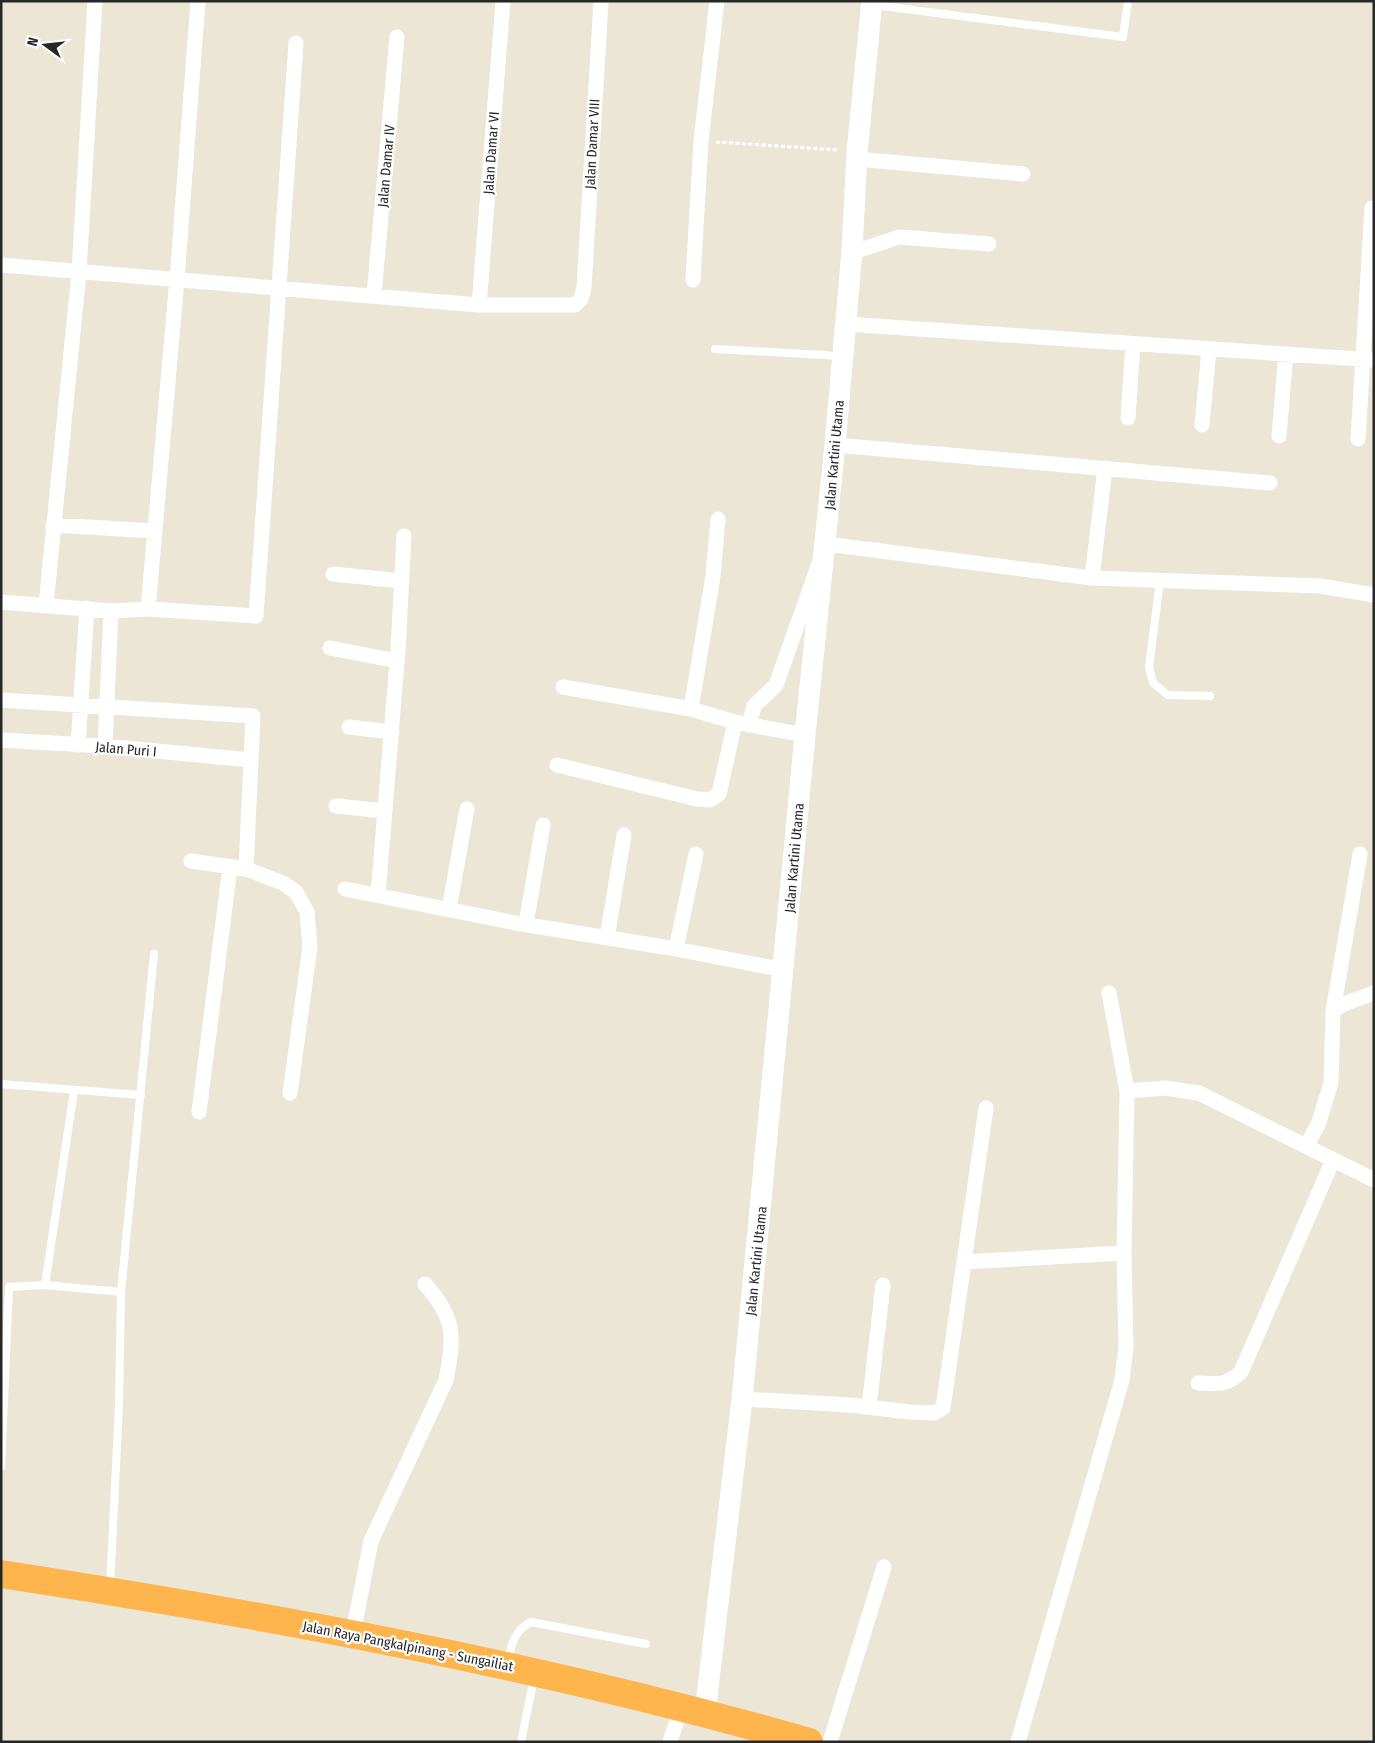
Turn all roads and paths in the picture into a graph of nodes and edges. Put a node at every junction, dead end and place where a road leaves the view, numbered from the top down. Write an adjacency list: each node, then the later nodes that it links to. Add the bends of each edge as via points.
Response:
1 (96, 1): 17 (street)
2 (198, 1): 18 (street)
3 (503, 1): 22 (street, Jalan Damar VI)
4 (601, 1): 22 (street, Jalan Damar VIII, via 581,299 575,305)
5 (717, 1): 10 (street)
6 (1128, 1): 7 (lane, via 1123,37)
7 (872, 3): 11 (street, Jalan Kartini Utama)
8 (397, 37): 21 (street, Jalan Damar IV)
9 (296, 43): 20 (street)
10 (701, 141): 11 (path); 19 (street)
11 (857, 155): 12 (street); 15 (street, Jalan Kartini Utama)
12 (1023, 174)
13 (1372, 208): 29 (street)
14 (989, 244): 15 (street, via 899,237 864,250)
15 (852, 250): 23 (street, Jalan Kartini Utama)
16 (1, 265): 17 (street)
17 (80, 272): 18 (street); 38 (street)
18 (177, 278): 20 (street); 39 (street)
19 (693, 280)
20 (278, 287): 21 (street); 50 (street, via 256,616)
21 (374, 295): 22 (street)
22 (479, 305)
23 (846, 324): 24 (street); 28 (street, Jalan Kartini Utama)
24 (1133, 344): 26 (street); 30 (street)
25 (715, 349): 28 (lane)
26 (1209, 349): 27 (street); 31 (street)
27 (1286, 354): 29 (street); 32 (street)
28 (844, 356): 34 (street, Jalan Kartini Utama)
29 (1368, 359): 33 (street)
30 (1128, 418)
31 (1202, 425)
32 (1279, 436)
33 (1358, 439)
34 (835, 445): 35 (street); 41 (street, Jalan Kartini Utama)
35 (1105, 468): 36 (street); 43 (street)
36 (1270, 483)
37 (718, 519): 59 (street, via 713,576)
38 (54, 525): 39 (street); 48 (street)
39 (155, 531): 50 (street)
40 (404, 536): 44 (street)
41 (826, 544): 43 (street); 60 (street, via 776,685 754,706); 63 (street, Jalan Kartini Utama)
42 (333, 574): 44 (street)
43 (1092, 578): 45 (street)
44 (401, 581): 53 (street)
45 (1160, 581): 46 (street, via 1320,586); 55 (lane, via 1149,667 1153,683 1168,696)
46 (1374, 595)
47 (1, 602): 48 (street)
48 (46, 605): 49 (street)
49 (88, 608): 51 (street); 57 (street)
50 (148, 609): 51 (street)
51 (111, 610): 58 (street)
52 (330, 648): 53 (street)
53 (397, 661): 62 (street)
54 (563, 687): 59 (street)
55 (1210, 696)
56 (1, 700): 57 (street)
57 (81, 706): 58 (street); 65 (street)
58 (106, 707): 66 (street); 67 (street, via 253,716)
59 (691, 709): 60 (street)
60 (742, 724): 63 (street); 68 (street, via 715,799 697,799)
61 (349, 727): 62 (street)
62 (392, 732): 71 (street)
63 (805, 735): 86 (street, Jalan Kartini Utama)
64 (1, 740): 65 (street, Jalan Puri I)
65 (78, 745): 66 (street, Jalan Puri I)
66 (106, 746): 67 (street, Jalan Puri I)
67 (250, 760): 78 (street)
68 (556, 765)
69 (336, 806): 71 (street)
70 (467, 809): 81 (street)
71 (385, 810): 80 (street)
72 (543, 825): 82 (street)
73 (624, 835): 83 (street)
74 (696, 854): 84 (street)
75 (1360, 854): 89 (street)
76 (191, 860): 77 (street)
77 (230, 867): 78 (street); 96 (street)
78 (246, 869): 93 (street, via 283,883 296,892 307,912 310,927)
79 (345, 889): 80 (street)
80 (378, 895): 81 (street)
81 (449, 909): 82 (street)
82 (526, 924): 83 (street)
83 (607, 938): 84 (street)
84 (676, 949): 86 (street)
85 (154, 954): 94 (lane)
86 (784, 970): 108 (street, Jalan Kartini Utama)
87 (1110, 993): 92 (street)
88 (1374, 993): 89 (street)
89 (1334, 1011): 97 (street, via 1332,1083 1318,1125)
90 (1, 1084): 91 (lane)
91 (74, 1091): 94 (lane); 102 (lane)
92 (1127, 1091): 97 (street, via 1165,1088 1199,1093); 100 (street)
93 (290, 1093)
94 (141, 1095): 106 (lane)
95 (986, 1108): 101 (street)
96 (199, 1112)
97 (1306, 1146): 98 (street)
98 (1334, 1160): 99 (street); 107 (street, via 1241,1372 1231,1382)
99 (1374, 1180)
100 (1124, 1252): 101 (street); 124 (street, via 1126,1347 1122,1380)
101 (964, 1262): 109 (street, via 943,1408 934,1413)
102 (45, 1284): 105 (lane); 106 (lane)
103 (425, 1284): 115 (street, via 442,1304 450,1321 451,1358 446,1380 371,1541)
104 (883, 1285): 109 (street)
105 (5, 1286): 110 (lane)
106 (121, 1292): 114 (lane, via 120,1405)
107 (1198, 1383)
108 (742, 1399): 109 (street); 119 (street, Jalan Kartini Utama)
109 (869, 1407)
110 (3, 1408): 111 (lane)
111 (1, 1468)
112 (884, 1567): 123 (street)
113 (1, 1574): 114 (highway, Jalan Raya Pangkalpinang - Sungailiat)
114 (110, 1591): 115 (highway, Jalan Raya Pangkalpinang - Sungailiat)
115 (353, 1633): 117 (highway, Jalan Raya Pangkalpinang - Sungailiat)
116 (646, 1644): 117 (lane, via 531,1622 520,1627 515,1635)
117 (506, 1665): 118 (highway, Jalan Raya Pangkalpinang - Sungailiat)
118 (535, 1673): 119 (highway, Jalan Raya Pangkalpinang - Sungailiat); 120 (lane)
119 (693, 1711): 121 (street); 122 (highway, Jalan Raya Pangkalpinang - Sungailiat)
120 (521, 1742)
121 (670, 1742)
122 (809, 1742)
123 (830, 1742)
124 (1018, 1742)

